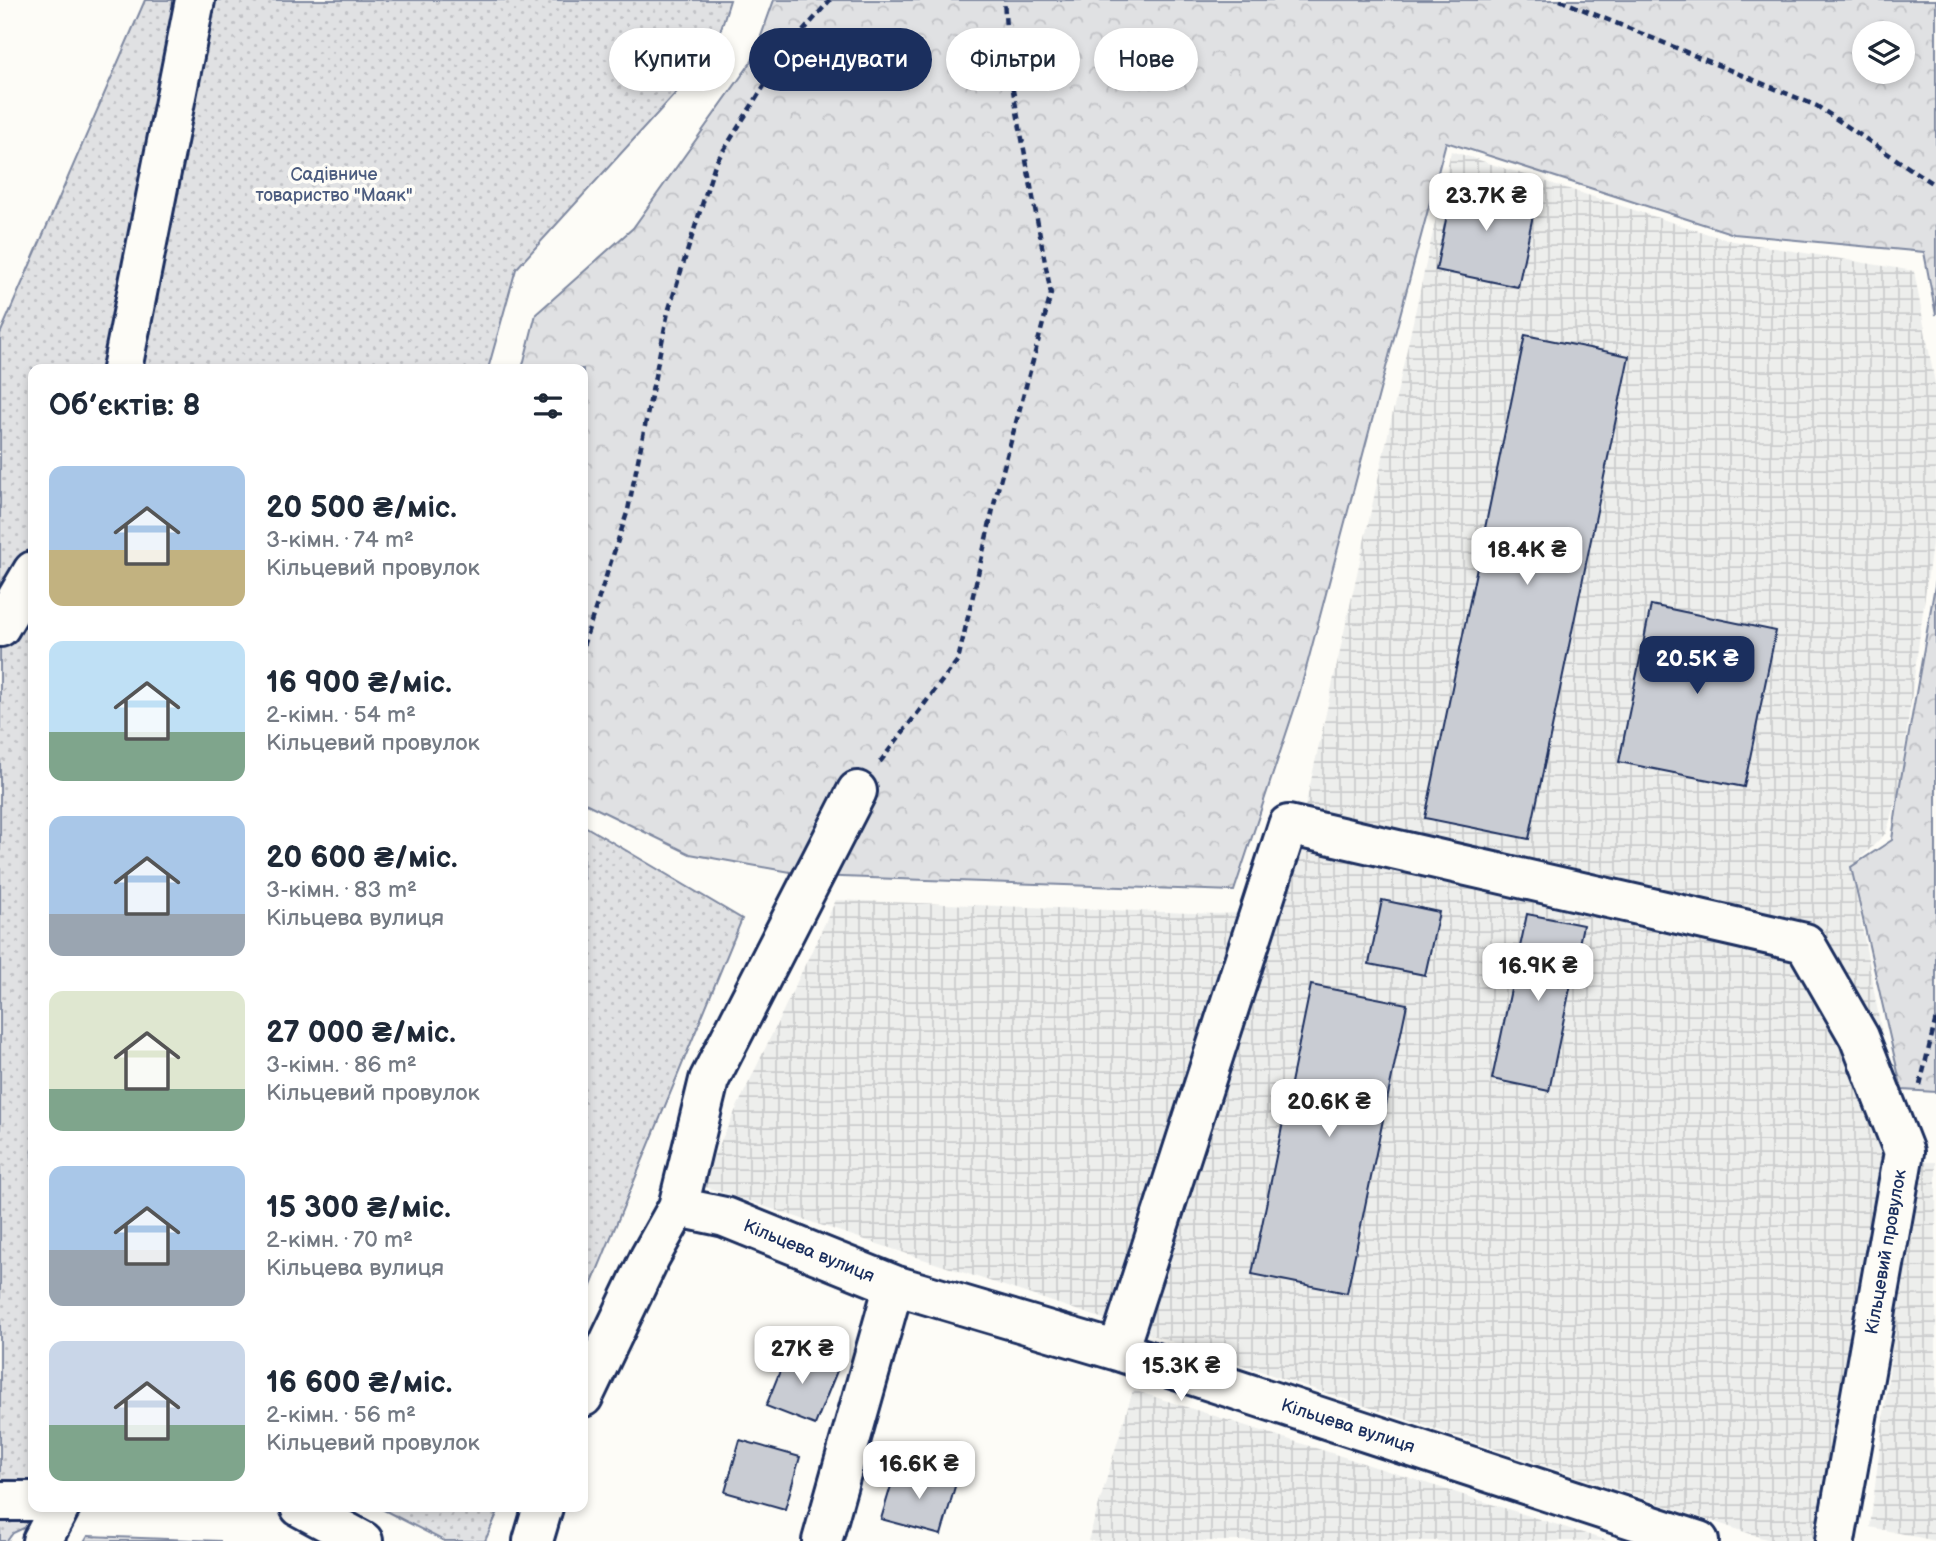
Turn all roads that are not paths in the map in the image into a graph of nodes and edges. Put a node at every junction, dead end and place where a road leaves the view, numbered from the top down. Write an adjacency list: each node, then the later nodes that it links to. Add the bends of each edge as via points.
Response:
1 (195, 0): 2 (street)
2 (123, 364)
3 (28, 579): 4 (street)
4 (0, 626)
5 (858, 791): 6 (street, via 709,1080)
6 (678, 1207): 7 (street, Кільцева вулиця, via 725,1217); 9 (street)
7 (894, 1285): 8 (street, Кільцева вулиця); 18 (street)
8 (1118, 1351): 19 (street, Кільцева вулиця); 20 (street, Кільцевий провулок, via 1288,825 1805,943 1859,1037 1904,1152)
9 (588, 1387)
10 (0, 1501): 11 (street)
11 (28, 1502)
12 (57, 1512): 15 (street)
13 (309, 1512): 16 (street)
14 (542, 1512): 17 (street)
15 (42, 1541)
16 (363, 1541)
17 (533, 1541)
18 (822, 1541)
19 (1699, 1541)
20 (1835, 1541)

